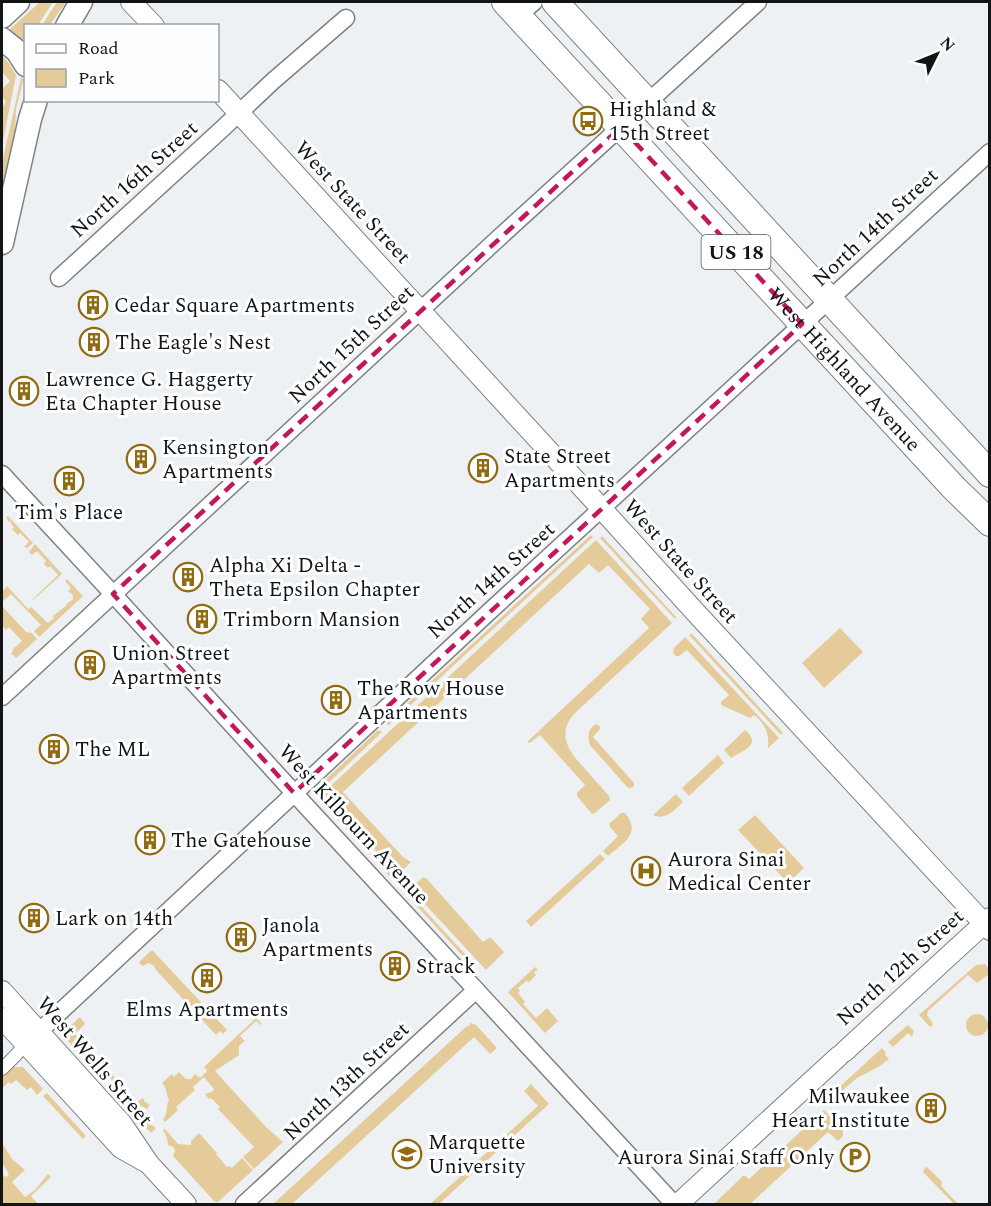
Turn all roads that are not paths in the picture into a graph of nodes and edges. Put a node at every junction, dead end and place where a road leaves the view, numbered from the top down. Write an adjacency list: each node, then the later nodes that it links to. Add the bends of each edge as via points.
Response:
1 (18, 2): 7 (main road)
2 (81, 2): 9 (main road)
3 (130, 2): 10 (street)
4 (555, 2): 14 (main road, West Highland Avenue / US 18)
5 (758, 2): 14 (street, North 15th Street)
6 (519, 6): 17 (main road, West Highland Avenue / US 18)
7 (2, 17)
8 (346, 18): 16 (street, North 16th Street)
9 (68, 24)
10 (152, 24)
11 (2, 39): 12 (main road)
12 (24, 61)
13 (219, 91): 16 (street, West State Street)
14 (649, 101): 17 (street, North 15th Street); 21 (main road, West Highland Avenue / US 18)
15 (35, 102): 19 (main road)
16 (239, 113): 20 (street, North 16th Street); 22 (street, West State Street)
17 (621, 127): 22 (street, North 15th Street); 23 (main road, West Highland Avenue / US 18)
18 (990, 152): 21 (street, North 14th Street)
19 (2, 243)
20 (59, 278)
21 (830, 299): 23 (street, North 14th Street); 25 (main road, West Highland Avenue / US 18)
22 (421, 311): 26 (street, West State Street); 28 (street, North 15th Street)
23 (802, 324): 26 (street, North 14th Street); 27 (main road, West Highland Avenue / US 18)
24 (2, 474): 28 (street, West Kilbourn Avenue)
25 (990, 474)
26 (602, 509): 30 (street, North 14th Street); 31 (street, West State Street)
27 (989, 521)
28 (114, 594): 29 (street, North 15th Street); 30 (street, West Kilbourn Avenue)
29 (2, 697)
30 (294, 793): 32 (street, West Kilbourn Avenue); 35 (street, North 14th Street)
31 (988, 924): 39 (street, North 12th Street)
32 (476, 990): 38 (street, North 13th Street); 39 (street, West Kilbourn Avenue)
33 (2, 991): 35 (street, West Wells Street)
34 (2, 1018): 35 (street, West Wells Street)
35 (32, 1038): 36 (street); 37 (street, West Wells Street, via 122,1124 149,1164)
36 (2, 1069)
37 (186, 1204)
38 (244, 1204)
39 (676, 1204)

